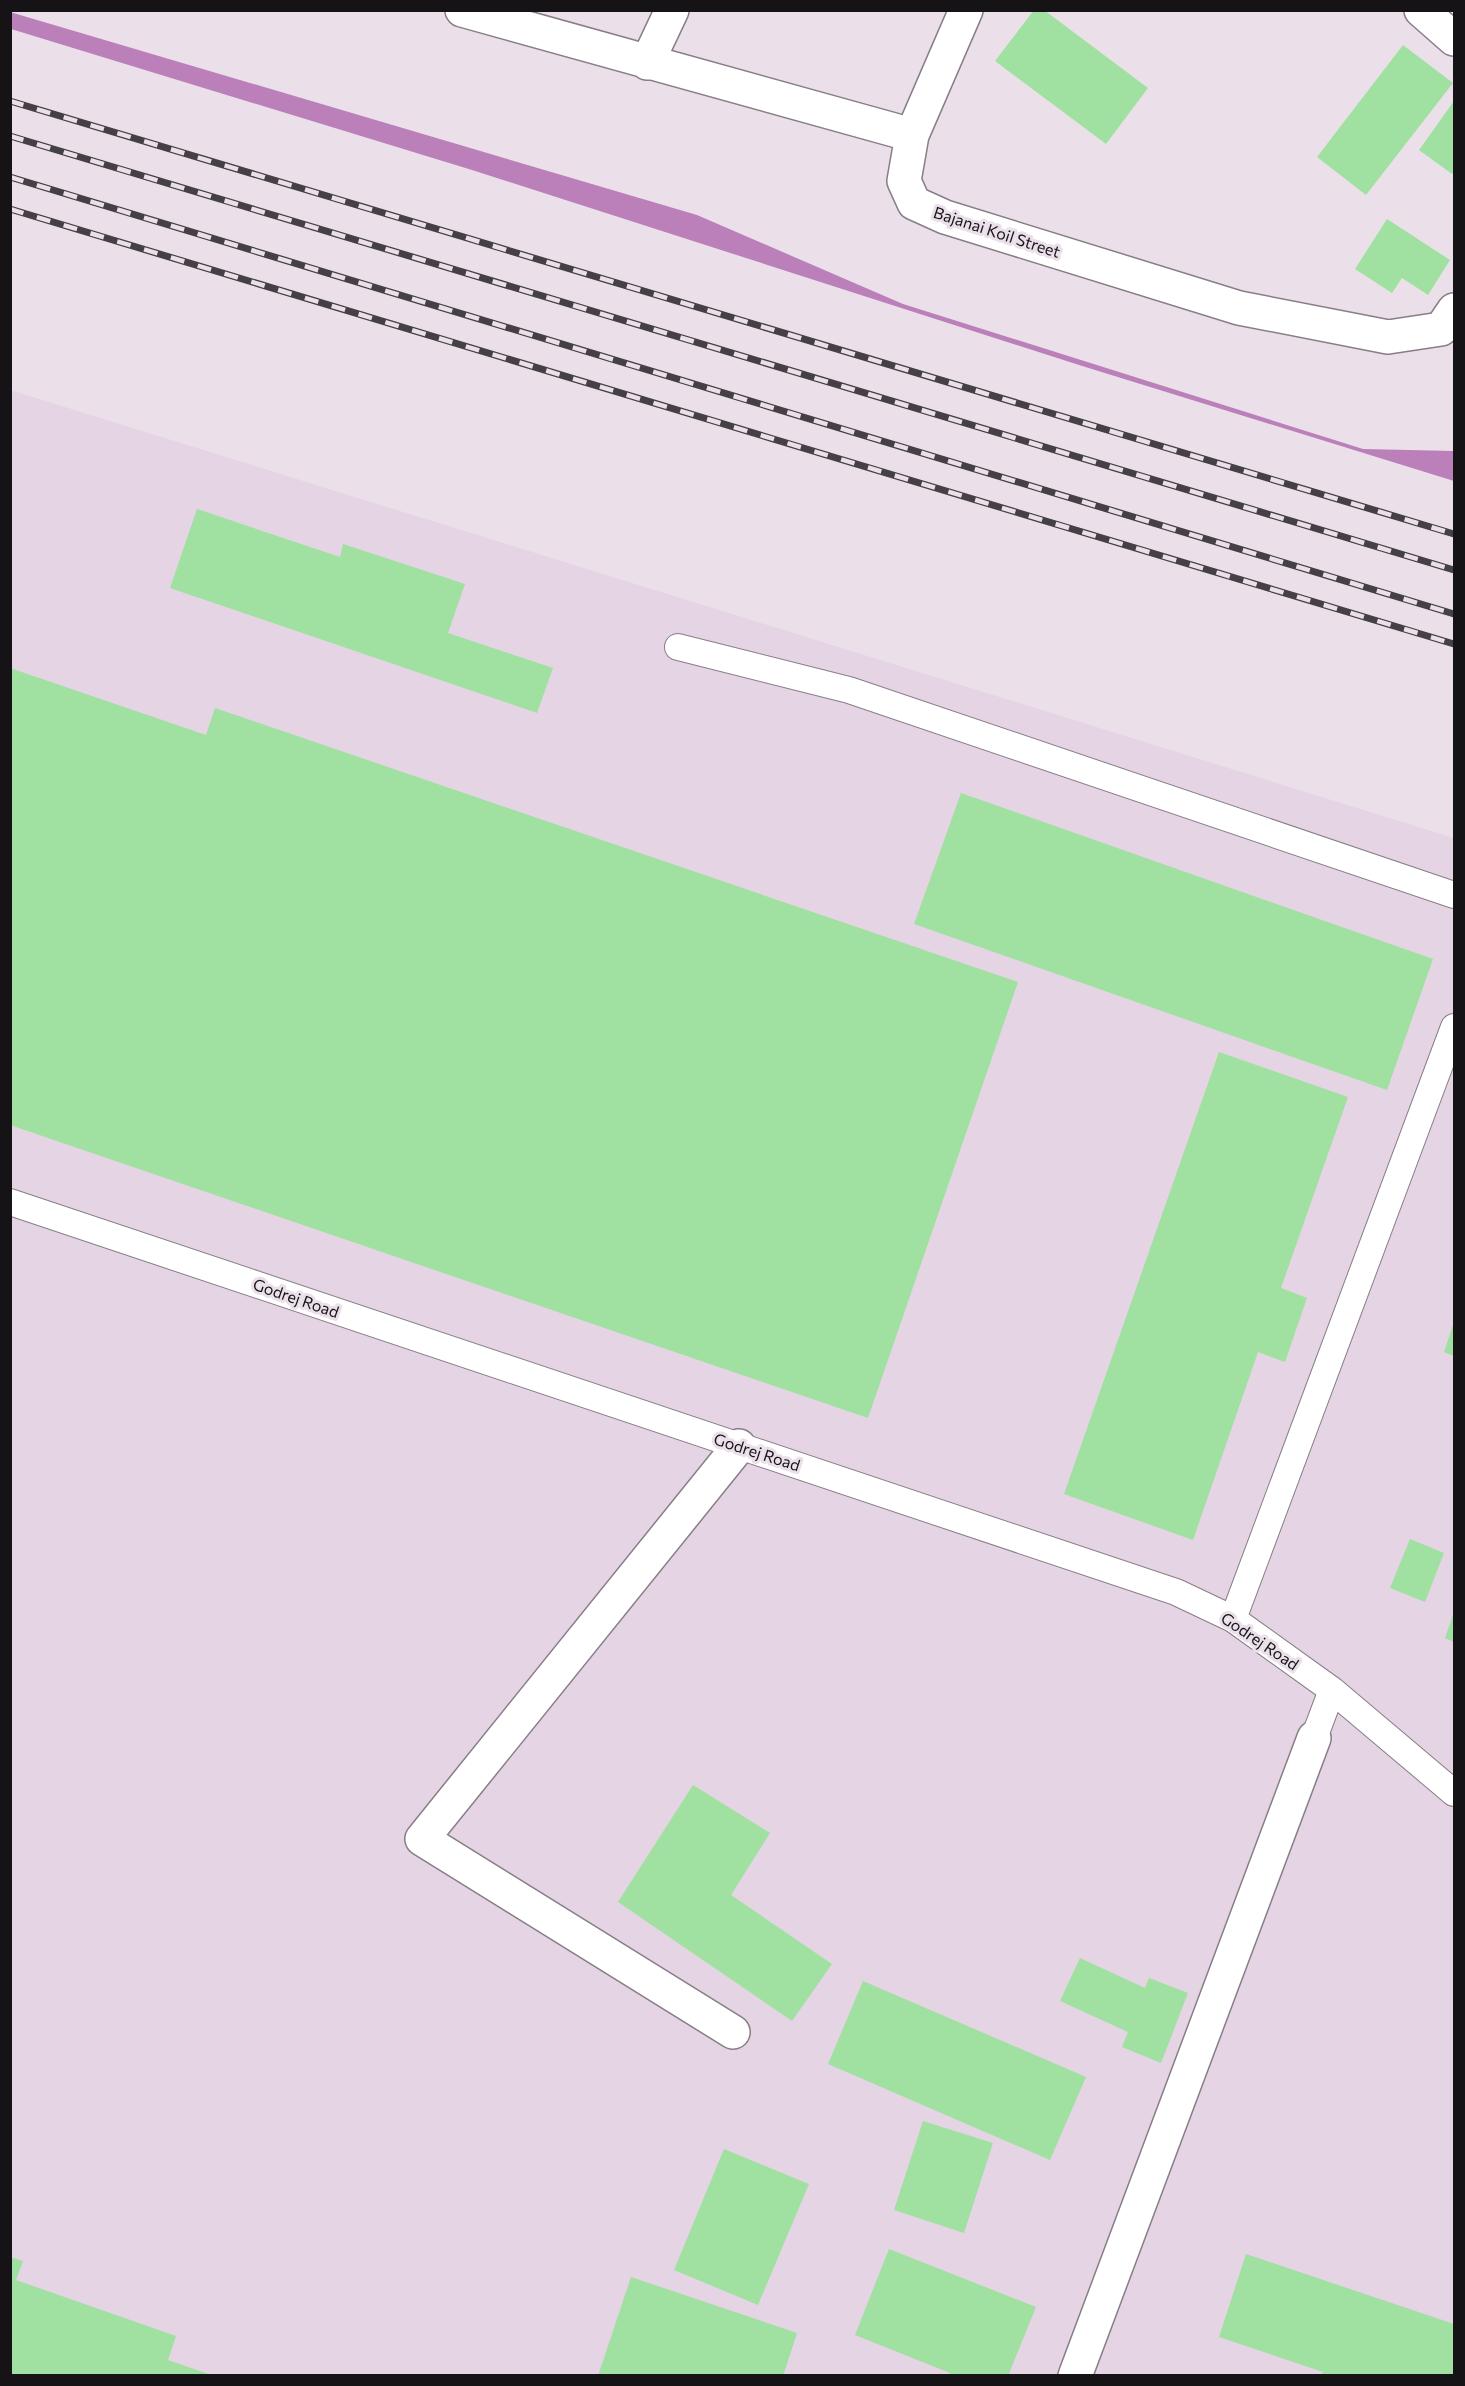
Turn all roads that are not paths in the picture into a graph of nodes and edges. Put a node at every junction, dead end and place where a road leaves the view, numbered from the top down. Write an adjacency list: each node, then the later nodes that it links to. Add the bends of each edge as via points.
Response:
1 (462, 10): 6 (street)
2 (672, 10): 6 (street)
3 (966, 10): 7 (street, Bajanai Koil Street)
4 (1421, 10): 5 (street)
5 (1455, 39)
6 (647, 63): 7 (street)
7 (912, 135): 8 (street, Bajanai Koil Street, via 904,181 914,203 945,217 1239,308 1388,337)
8 (1450, 324)
9 (678, 647): 10 (lane, via 849,690)
10 (1455, 895)
11 (1455, 1027): 14 (lane)
12 (10, 1202): 13 (lane, Godrej Road)
13 (739, 1446): 14 (lane, Godrej Road, via 1176,1592); 18 (street, via 422,1839)
14 (1233, 1619): 15 (lane, Godrej Road)
15 (1332, 1690): 16 (lane); 17 (lane, Godrej Road)
16 (1314, 1738): 19 (street)
17 (1455, 1793)
18 (734, 2032)
19 (1075, 2376)

